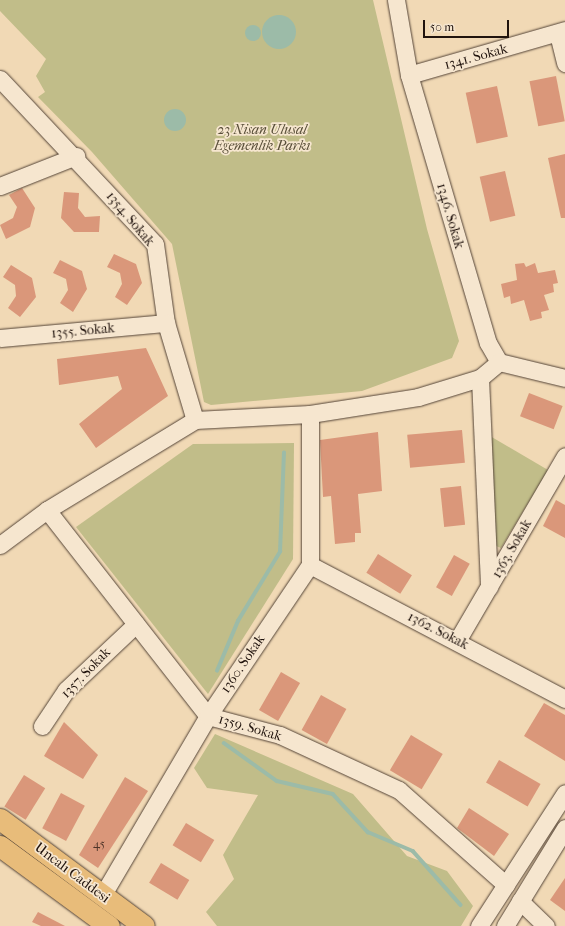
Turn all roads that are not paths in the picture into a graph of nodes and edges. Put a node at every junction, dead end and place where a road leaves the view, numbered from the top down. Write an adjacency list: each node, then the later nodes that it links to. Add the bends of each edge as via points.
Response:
1 (396, 0): 4 (street, 1346. Sokak)
2 (561, 32): 3 (street); 4 (street, 1341. Sokak)
3 (565, 63)
4 (409, 75): 10 (street, 1346. Sokak, via 488,343)
5 (0, 79): 6 (street, 1354. Sokak)
6 (76, 156): 7 (street); 8 (street, 1354. Sokak, via 155,244)
7 (0, 186)
8 (166, 323): 9 (street, 1355. Sokak); 14 (street, 1354. Sokak)
9 (0, 338)
10 (499, 362): 11 (street); 12 (street)
11 (480, 378): 13 (street, via 418,397); 19 (street)
12 (565, 378)
13 (310, 414): 14 (street); 18 (street)
14 (195, 420): 16 (street)
15 (565, 456): 19 (street, 1363. Sokak)
16 (47, 510): 17 (street); 20 (street, 1359. Sokak)
17 (0, 545)
18 (310, 565): 21 (street, 1362. Sokak); 23 (street, 1360. Sokak)
19 (489, 587): 21 (street, 1363. Sokak)
20 (136, 624): 23 (street, 1359. Sokak); 24 (street, 1357. Sokak, via 66,690)
21 (457, 641): 22 (street, 1362. Sokak)
22 (565, 699)
23 (208, 716): 29 (street, 1359. Sokak, via 280,734 399,790); 30 (street, 1360. Sokak)
24 (42, 726)
25 (565, 793): 29 (street)
26 (0, 820): 30 (main road, Uncalı Caddesi)
27 (565, 828): 31 (street)
28 (0, 846): 32 (main road, Uncalı Caddesi)
29 (506, 885): 34 (street)
30 (102, 896): 33 (main road, Uncalı Caddesi)
31 (520, 901): 35 (street); 36 (street)
32 (99, 923)
33 (144, 926)
34 (479, 926)
35 (505, 926)
36 (546, 926)

